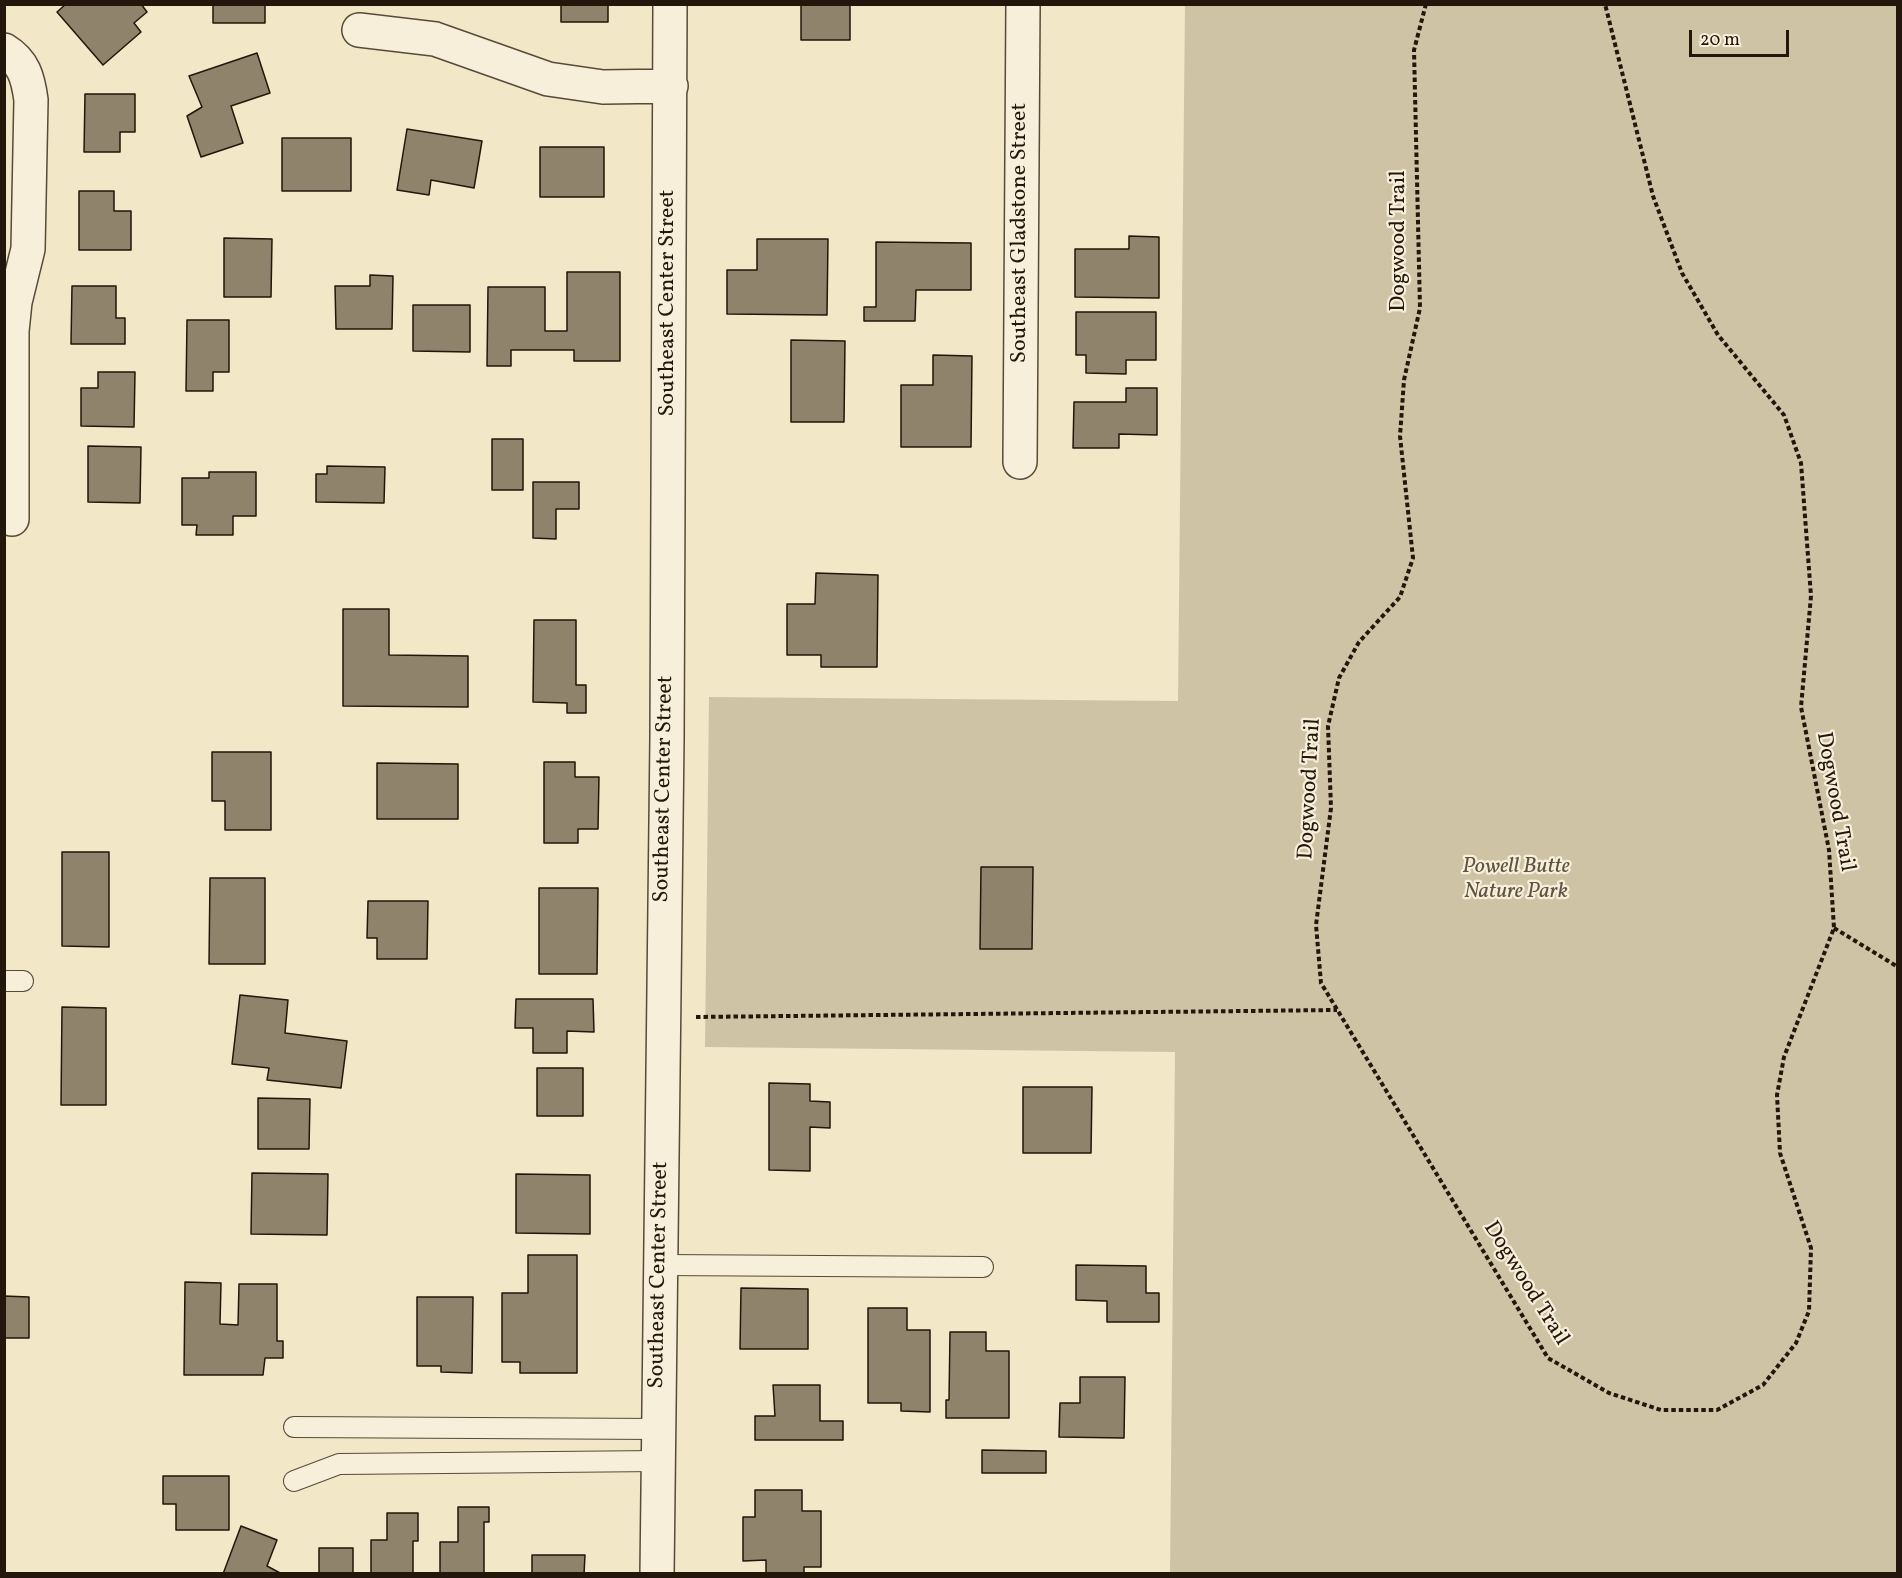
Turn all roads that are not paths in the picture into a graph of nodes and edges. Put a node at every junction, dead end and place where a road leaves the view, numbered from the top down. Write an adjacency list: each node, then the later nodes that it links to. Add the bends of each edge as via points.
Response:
1 (670, 4): 5 (street, Southeast Center Street)
2 (1023, 4): 6 (street, Southeast Gladstone Street)
3 (359, 30): 5 (street, via 435,39 548,80 603,87)
4 (4, 50): 7 (street, via 16,58 28,78 31,100 28,249 12,331)
5 (670, 86): 8 (street, Southeast Center Street)
6 (1020, 462)
7 (12, 519)
8 (660, 1265): 9 (lane); 11 (street, Southeast Center Street)
9 (983, 1267)
10 (294, 1427): 11 (lane)
11 (658, 1429): 12 (street, Southeast Center Street)
12 (658, 1461): 13 (lane, via 339,1464); 14 (street, Southeast Center Street)
13 (294, 1481)
14 (657, 1574)

